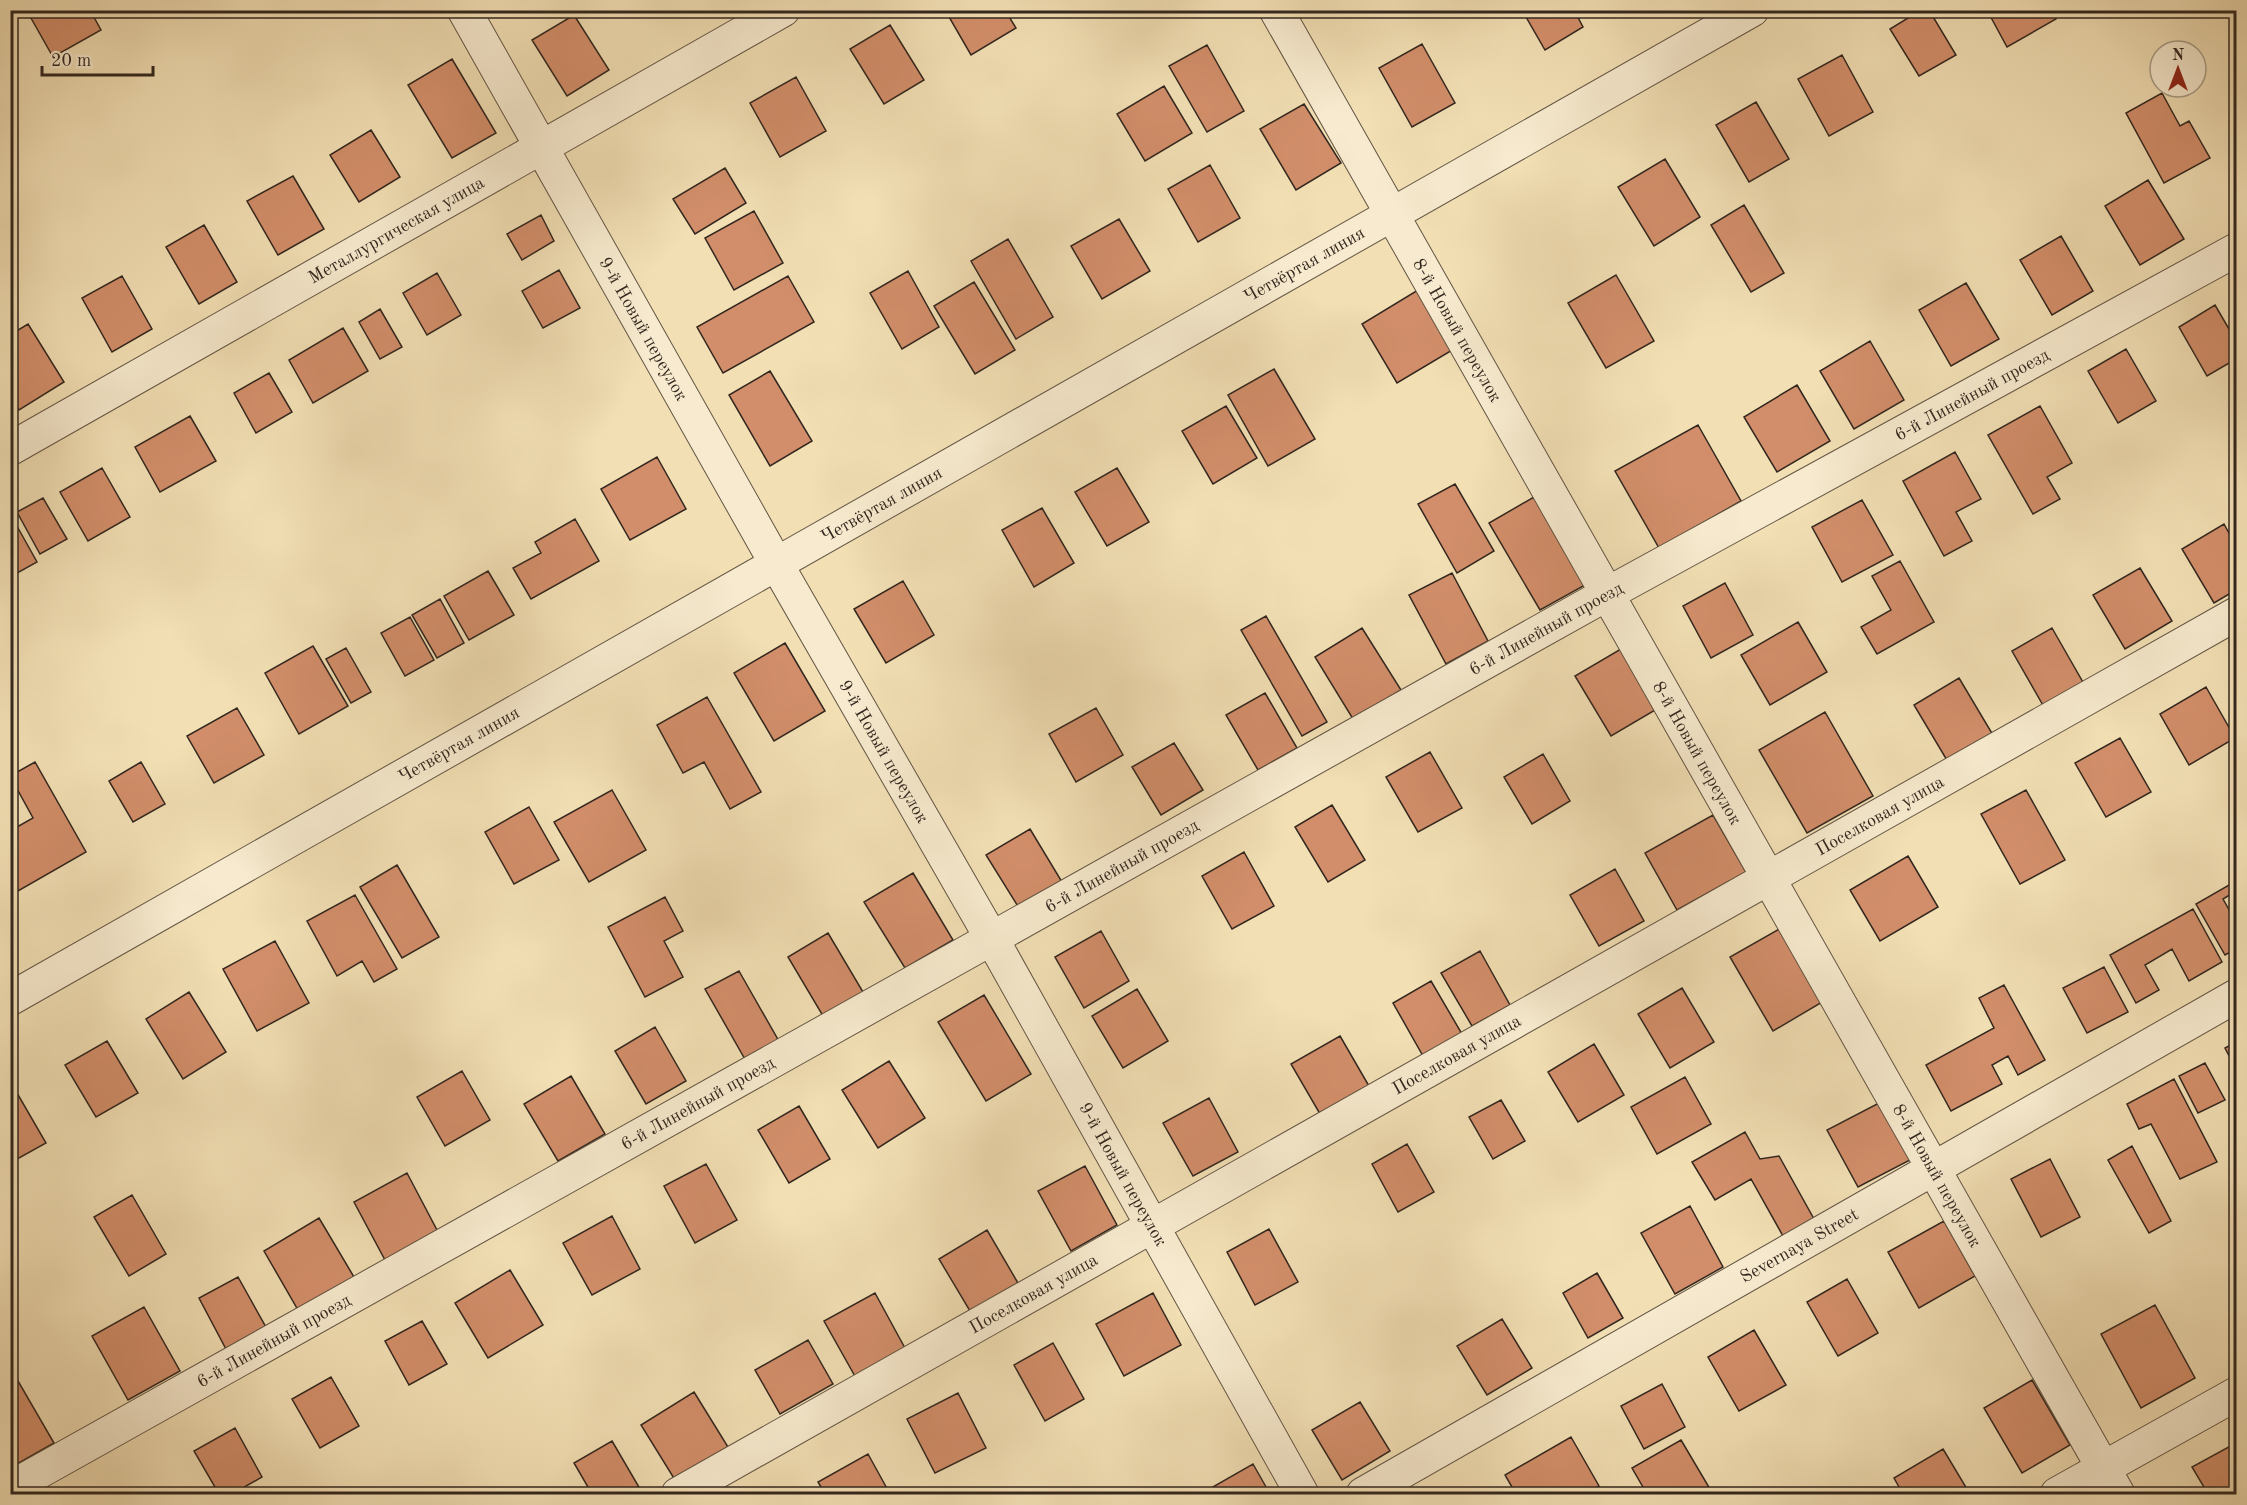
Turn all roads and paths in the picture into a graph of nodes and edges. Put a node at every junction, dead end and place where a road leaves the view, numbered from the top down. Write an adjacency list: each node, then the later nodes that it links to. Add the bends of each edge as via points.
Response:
1 (464, 10): 5 (street, 9-й Новый переулок)
2 (783, 10): 5 (street, Металлургическая улица)
3 (1276, 10): 6 (street, 8-й Новый переулок)
4 (1752, 10): 6 (street, Четвёртая линия)
5 (542, 147): 8 (street, Металлургическая улица); 9 (street, 9-й Новый переулок)
6 (1392, 215): 9 (street, Четвёртая линия); 10 (street, 8-й Новый переулок)
7 (2236, 250): 10 (street, 6-й Линейный проезд)
8 (10, 449)
9 (777, 565): 13 (street, 9-й Новый переулок); 15 (street, Четвёртая линия)
10 (1607, 594): 12 (street, 8-й Новый переулок); 13 (street, 6-й Линейный проезд)
11 (2236, 614): 12 (street, Поселковая улица)
12 (1768, 879): 16 (street, 8-й Новый переулок); 17 (street, Поселковая улица)
13 (992, 939): 17 (street, 9-й Новый переулок); 20 (street, 6-й Линейный проезд)
14 (2236, 996): 16 (street, Severnaya Street)
15 (10, 999)
16 (1933, 1169): 19 (street, 8-й Новый переулок); 23 (street, Severnaya Street)
17 (1151, 1227): 21 (street, Поселковая улица); 22 (street, 9-й Новый переулок)
18 (2236, 1394): 19 (street)
19 (2110, 1481): 24 (street)
20 (10, 1488)
21 (678, 1494)
22 (1302, 1494)
23 (1363, 1494)
24 (2056, 1494)

